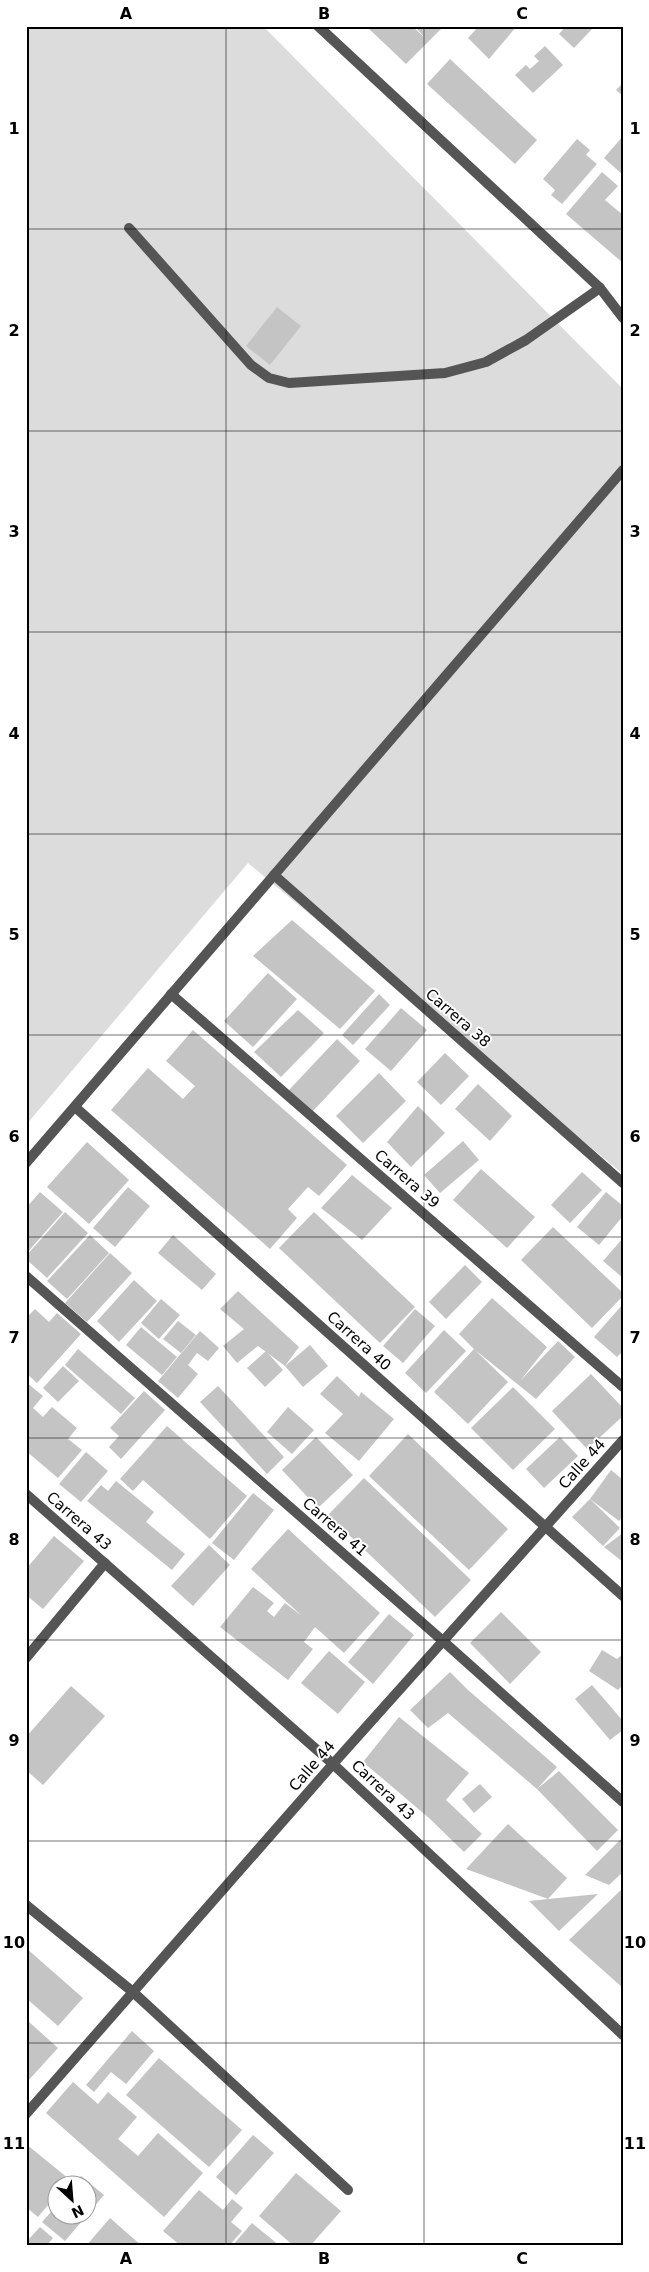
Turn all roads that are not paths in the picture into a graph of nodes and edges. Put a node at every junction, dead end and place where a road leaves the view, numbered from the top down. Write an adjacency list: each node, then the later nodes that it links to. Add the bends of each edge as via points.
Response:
1 (318, 26): 3 (street)
2 (129, 228): 3 (street, via 251,365 269,378 289,383 445,373 486,362 526,340)
3 (600, 288): 4 (street)
4 (623, 318)
5 (623, 470): 6 (street)
6 (274, 875): 7 (street); 10 (street, Carrera 38)
7 (172, 994): 8 (street); 12 (street, Carrera 39)
8 (75, 1107): 9 (street); 15 (street, Carrera 40)
9 (26, 1163)
10 (623, 1183)
11 (26, 1276): 18 (street, Carrera 41)
12 (623, 1387)
13 (623, 1440): 15 (street, Calle 44)
14 (26, 1494): 16 (street, Carrera 43)
15 (545, 1527): 17 (street, Carrera 40); 18 (street, Calle 44)
16 (105, 1563): 19 (street); 20 (street, Carrera 43)
17 (623, 1596)
18 (443, 1641): 20 (street, Calle 44); 21 (street, Carrera 41)
19 (26, 1658)
20 (333, 1764): 23 (street, Calle 44); 24 (street, Carrera 43)
21 (623, 1802)
22 (26, 1905): 23 (street)
23 (133, 1992): 25 (street, Calle 44); 26 (street)
24 (623, 2035)
25 (26, 2114)
26 (348, 2190)

